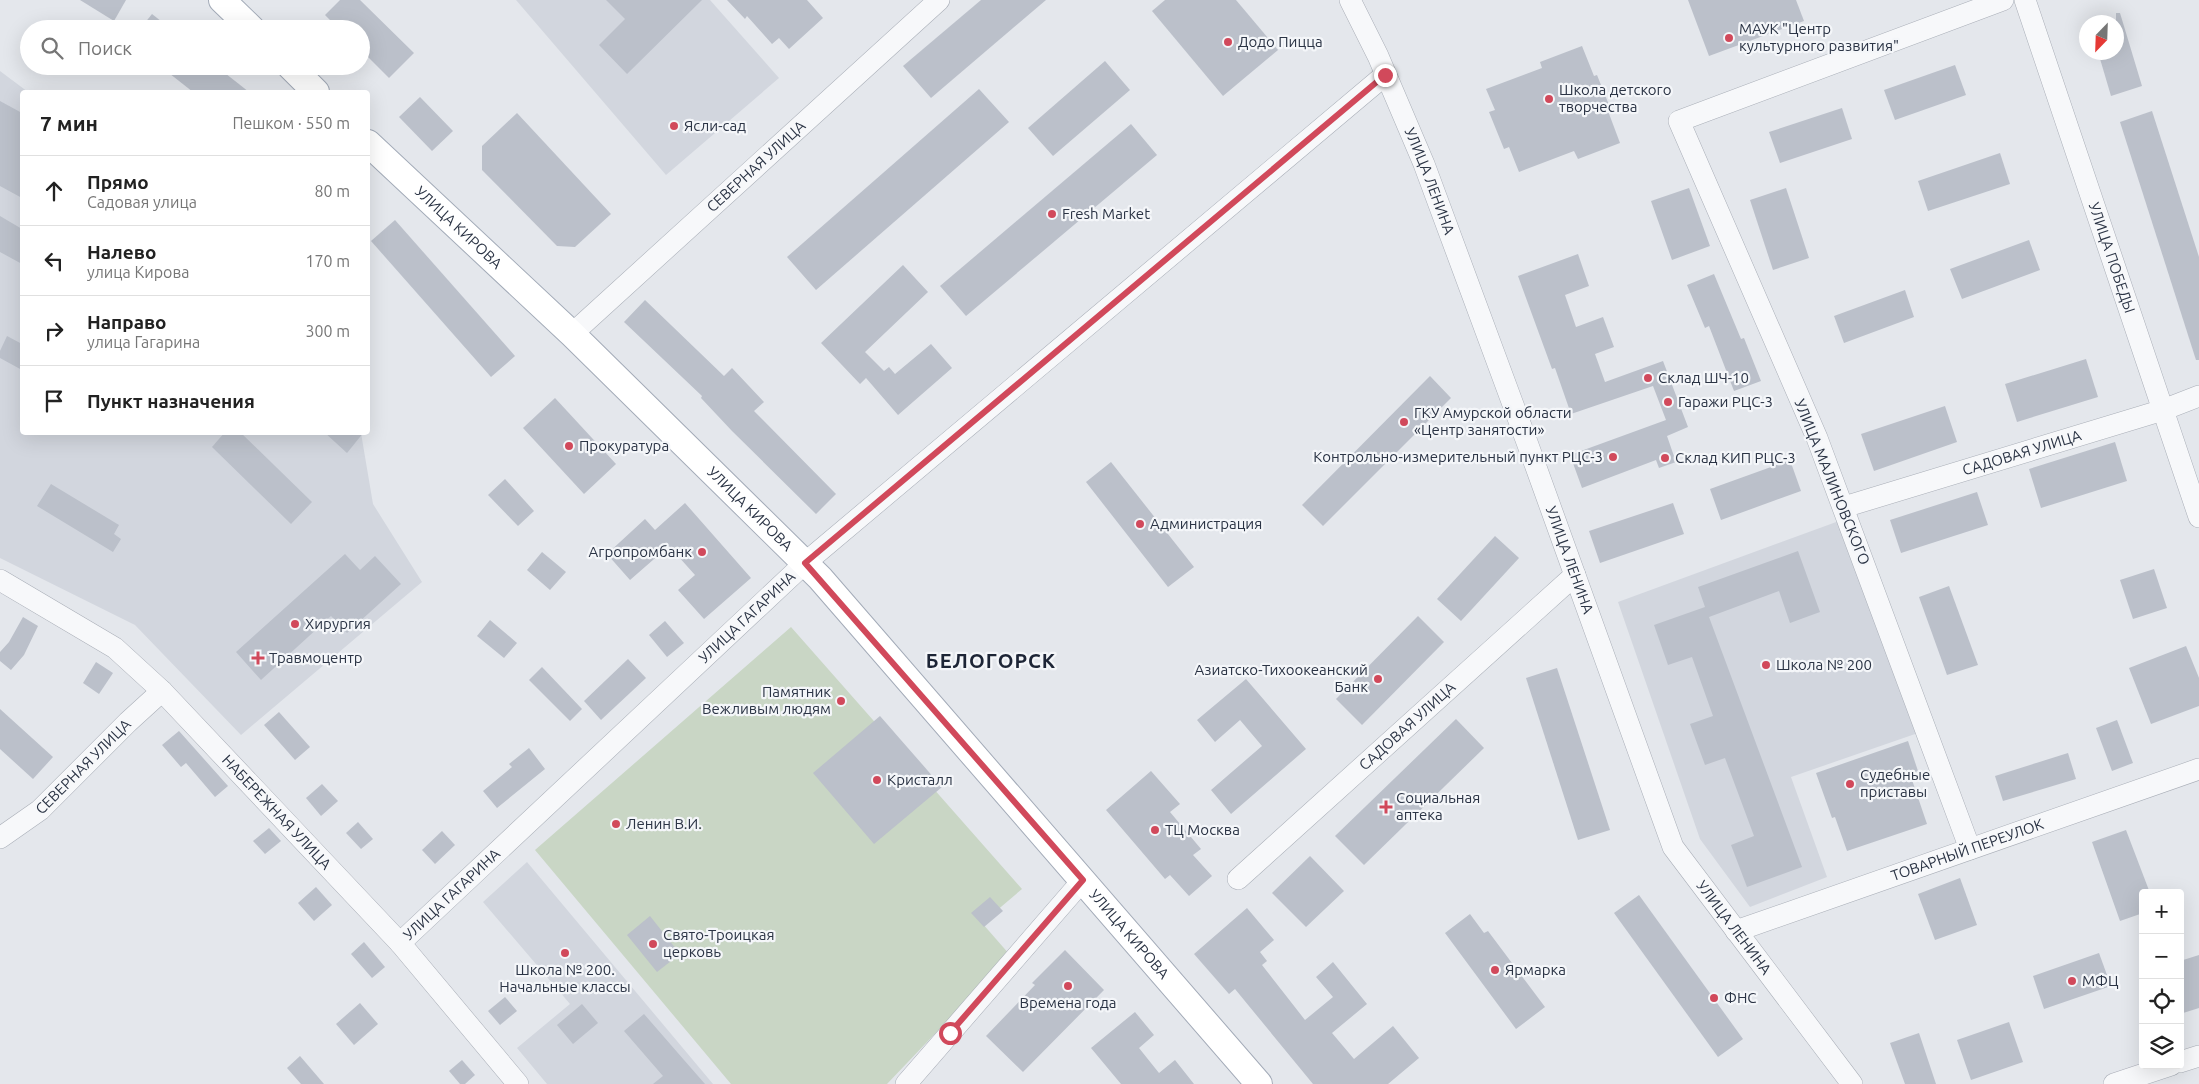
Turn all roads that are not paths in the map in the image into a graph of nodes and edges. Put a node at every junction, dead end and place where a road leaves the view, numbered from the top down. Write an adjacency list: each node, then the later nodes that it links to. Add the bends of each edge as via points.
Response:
1 (222, 0): 7 (main road)
2 (939, 0): 12 (street, СЕВЕРНАЯ УЛИЦА)
3 (1350, 0): 8 (street, УЛИЦА ЛЕНИНА)
4 (1360, 0): 8 (street)
5 (2003, 0): 15 (street, УЛИЦА МАЛИНОВСКОГО, via 1678,121)
6 (2025, 0): 14 (street, УЛИЦА ПОБЕДЫ)
7 (243, 20)
8 (1381, 66): 17 (street, УЛИЦА ГАГАРИНА); 18 (street, УЛИЦА ЛЕНИНА, via 1424,164)
9 (299, 75): 10 (main road)
10 (314, 90)
11 (370, 145): 12 (main road, УЛИЦА КИРОВА)
12 (572, 334): 17 (main road, УЛИЦА КИРОВА)
13 (2199, 396): 14 (street, САДОВАЯ УЛИЦА)
14 (2163, 410): 15 (street, САДОВАЯ УЛИЦА); 16 (street, УЛИЦА ПОБЕДЫ)
15 (1844, 507): 23 (street, УЛИЦА МАЛИНОВСКОГО)
16 (2199, 517)
17 (805, 563): 25 (main road, УЛИЦА КИРОВА); 27 (street, УЛИЦА ГАГАРИНА)
18 (1574, 575): 24 (street, САДОВАЯ УЛИЦА); 26 (street, УЛИЦА ЛЕНИНА, via 1673,847)
19 (0, 580): 20 (street, НАБЕРЕЖНАЯ УЛИЦА, via 115,648)
20 (162, 691): 22 (street, СЕВЕРНАЯ УЛИЦА, via 40,810); 27 (street, НАБЕРЕЖНАЯ УЛИЦА)
21 (2199, 769): 23 (street, ТОВАРНЫЙ ПЕРЕУЛОК)
22 (0, 838)
23 (1970, 849): 26 (street, ТОВАРНЫЙ ПЕРЕУЛОК)
24 (1238, 879)
25 (1083, 880): 32 (street); 33 (main road, УЛИЦА КИРОВА)
26 (1736, 931): 34 (street, УЛИЦА ЛЕНИНА)
27 (400, 942): 31 (street, НАБЕРЕЖНАЯ УЛИЦА)
28 (2199, 1056): 29 (street)
29 (2184, 1061)
30 (2159, 1069): 35 (street)
31 (518, 1084)
32 (906, 1084)
33 (1259, 1084)
34 (1852, 1084)
35 (2114, 1084)

